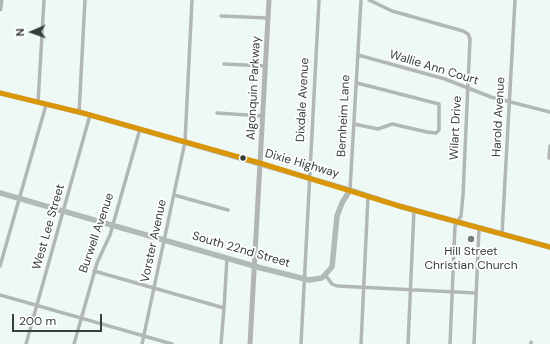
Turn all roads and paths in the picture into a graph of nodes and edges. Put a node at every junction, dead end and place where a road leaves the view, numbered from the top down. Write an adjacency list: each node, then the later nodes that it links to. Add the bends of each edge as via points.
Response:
1 (0, 0): 10 (street)
2 (44, 0): 20 (street)
3 (85, 0): 23 (street)
4 (192, 0): 29 (street, Vorster Avenue)
5 (269, 0): 12 (street, Algonquin Parkway)
6 (318, 0): 33 (street, Dixdale Avenue)
7 (361, 0): 13 (street, Bernheim Lane)
8 (369, 0): 17 (street, Wilart Drive, via 392,11 468,34)
9 (515, 0): 19 (street, Harold Avenue)
10 (0, 9)
11 (221, 16): 12 (street)
12 (268, 18): 15 (street, Algonquin Parkway)
13 (358, 55): 16 (street, Bernheim Lane); 17 (street, Wallie Ann Court)
14 (224, 64): 15 (street)
15 (266, 66): 26 (street, Algonquin Parkway)
16 (357, 83): 27 (street, Bernheim Lane); 27 (street, via 439,104 439,130 436,133 392,124 378,129)
17 (468, 87): 19 (street, Wallie Ann Court, via 491,97); 42 (street, Wilart Drive, via 463,195)
18 (0, 93): 20 (street, Dixie Highway)
19 (510, 101): 22 (street, Wallie Ann Court); 45 (street, Harold Avenue)
20 (38, 103): 21 (street, Dixie Highway)
21 (46, 105): 23 (street, Dixie Highway); 38 (street)
22 (550, 112)
23 (79, 113): 25 (street, Dixie Highway)
24 (217, 113): 26 (street)
25 (90, 115): 28 (street, Dixie Highway); 41 (street, West Lee Street)
26 (263, 116): 32 (street, Algonquin Parkway)
27 (354, 124): 34 (street, Bernheim Lane)
28 (140, 129): 29 (street, Dixie Highway); 43 (street, Burwell Avenue)
29 (185, 142): 32 (street, Dixie Highway); 36 (street, Vorster Avenue)
30 (550, 146): 31 (street)
31 (549, 158)
32 (260, 163): 33 (street, Dixie Highway); 50 (street, Algonquin Parkway)
33 (310, 178): 34 (street, Dixie Highway); 53 (street, Dixdale Avenue)
34 (350, 190): 37 (main road, Dixie Highway); 52 (main road, Bernheim Lane, via 337,216 334,263)
35 (0, 194): 38 (main road, South 22nd Street)
36 (174, 195): 39 (street); 46 (street, Vorster Avenue)
37 (368, 196): 40 (main road, Dixie Highway); 54 (street)
38 (19, 199): 41 (main road, South 22nd Street); 49 (street)
39 (228, 210)
40 (414, 210): 42 (main road, Dixie Highway); 56 (street)
41 (63, 211): 43 (main road, South 22nd Street); 60 (street, West Lee Street)
42 (458, 222): 44 (main road, Dixie Highway); 57 (street, Wilart Drive, via 455,230)
43 (113, 225): 46 (main road, South 22nd Street); 51 (street, Burwell Avenue)
44 (479, 228): 45 (main road, Dixie Highway); 58 (street)
45 (502, 234): 47 (main road, Dixie Highway)
46 (165, 240): 48 (main road, South 22nd Street); 55 (street, Vorster Avenue)
47 (550, 247)
48 (227, 258): 50 (main road, South 22nd Street); 61 (street)
49 (0, 266)
50 (255, 266): 53 (main road, South 22nd Street); 69 (street, Algonquin Parkway)
51 (94, 271): 55 (street); 62 (street, Burwell Avenue)
52 (326, 276): 53 (main road, South 22nd Street, via 313,280); 54 (street, via 337,286)
53 (304, 279): 70 (street, Dixdale Avenue)
54 (364, 288): 56 (street); 71 (street)
55 (154, 290): 61 (street); 63 (street, Vorster Avenue)
56 (410, 290): 57 (street); 72 (street)
57 (452, 292): 58 (street); 73 (street, Wilart Drive)
58 (476, 293): 74 (street)
59 (0, 295): 60 (street)
60 (37, 306): 62 (street); 64 (street, West Lee Street)
61 (224, 308): 68 (street)
62 (81, 318): 63 (street); 65 (street, Burwell Avenue)
63 (144, 337): 66 (street, Vorster Avenue); 67 (street)
64 (26, 344)
65 (74, 344)
66 (142, 344)
67 (172, 344)
68 (221, 344)
69 (250, 344)
70 (301, 344)
71 (361, 344)
72 (408, 344)
73 (450, 344)
74 (474, 344)

